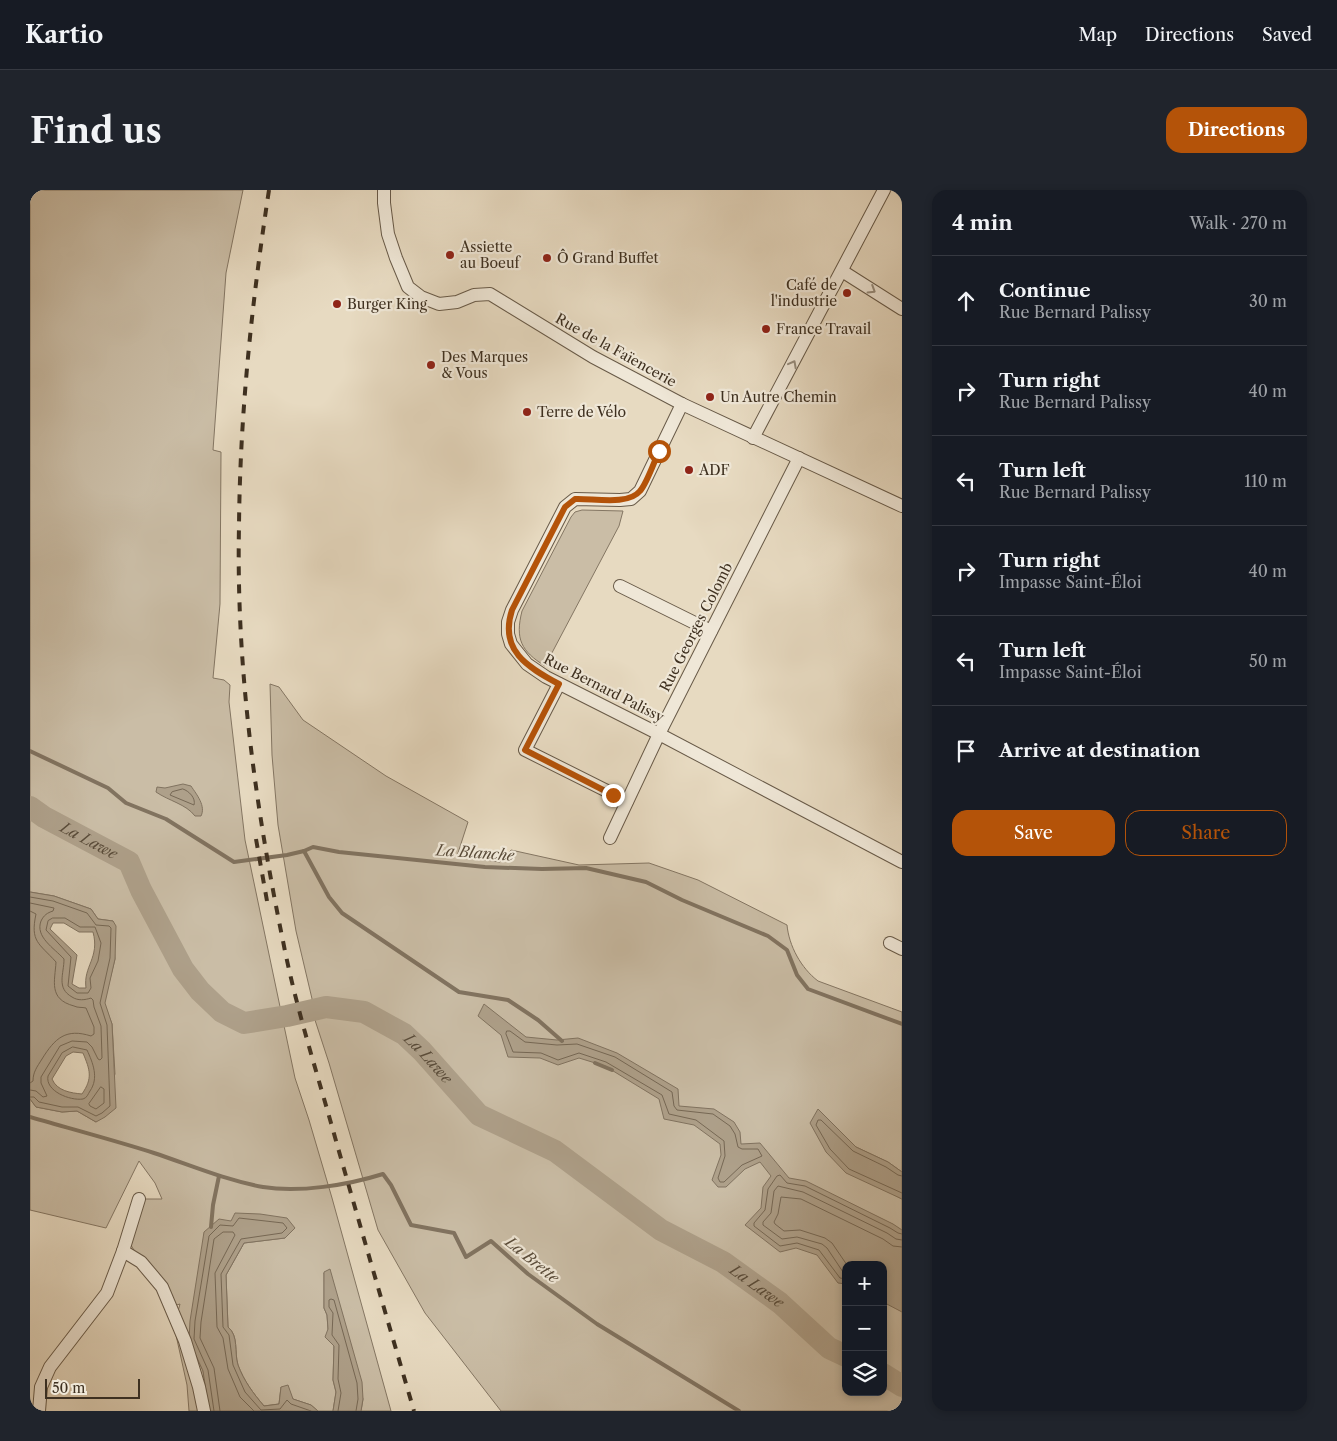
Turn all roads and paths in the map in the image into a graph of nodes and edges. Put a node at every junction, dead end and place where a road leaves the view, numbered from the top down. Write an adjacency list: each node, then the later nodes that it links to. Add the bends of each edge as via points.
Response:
1 (384, 190): 5 (street, Rue de la Faïencerie, via 391,246 408,287 420,298 439,304 490,294 593,357)
2 (884, 190): 3 (street)
3 (842, 271): 4 (street, one-way to 4); 6 (street, one-way to 3)
4 (902, 309)
5 (682, 404): 6 (street, Rue de la Faïencerie); 11 (street, Rue Bernard Palissy, via 640,491 630,499 575,499 565,507 512,610 508,622 511,644 527,664)
6 (753, 438): 7 (street, Rue de la Faïencerie)
7 (799, 458): 8 (street, Rue de la Faïencerie); 10 (street, Rue Georges Colomb)
8 (902, 506)
9 (620, 586): 10 (street)
10 (711, 631): 12 (street, Rue Georges Colomb)
11 (559, 684): 12 (street, Rue Bernard Palissy); 13 (street, via 525,750)
12 (659, 734): 13 (street, Rue Georges Colomb); 15 (street, Rue Bernard Palissy)
13 (627, 801): 14 (street, Rue Georges Colomb)
14 (610, 838)
15 (902, 862)
16 (890, 944): 17 (street)
17 (902, 949)
18 (139, 1199): 19 (street)
19 (123, 1251): 20 (street, via 107,1293 50,1367 41,1387); 21 (street, via 141,1262 162,1287 185,1341)
20 (39, 1411)
21 (204, 1411)

